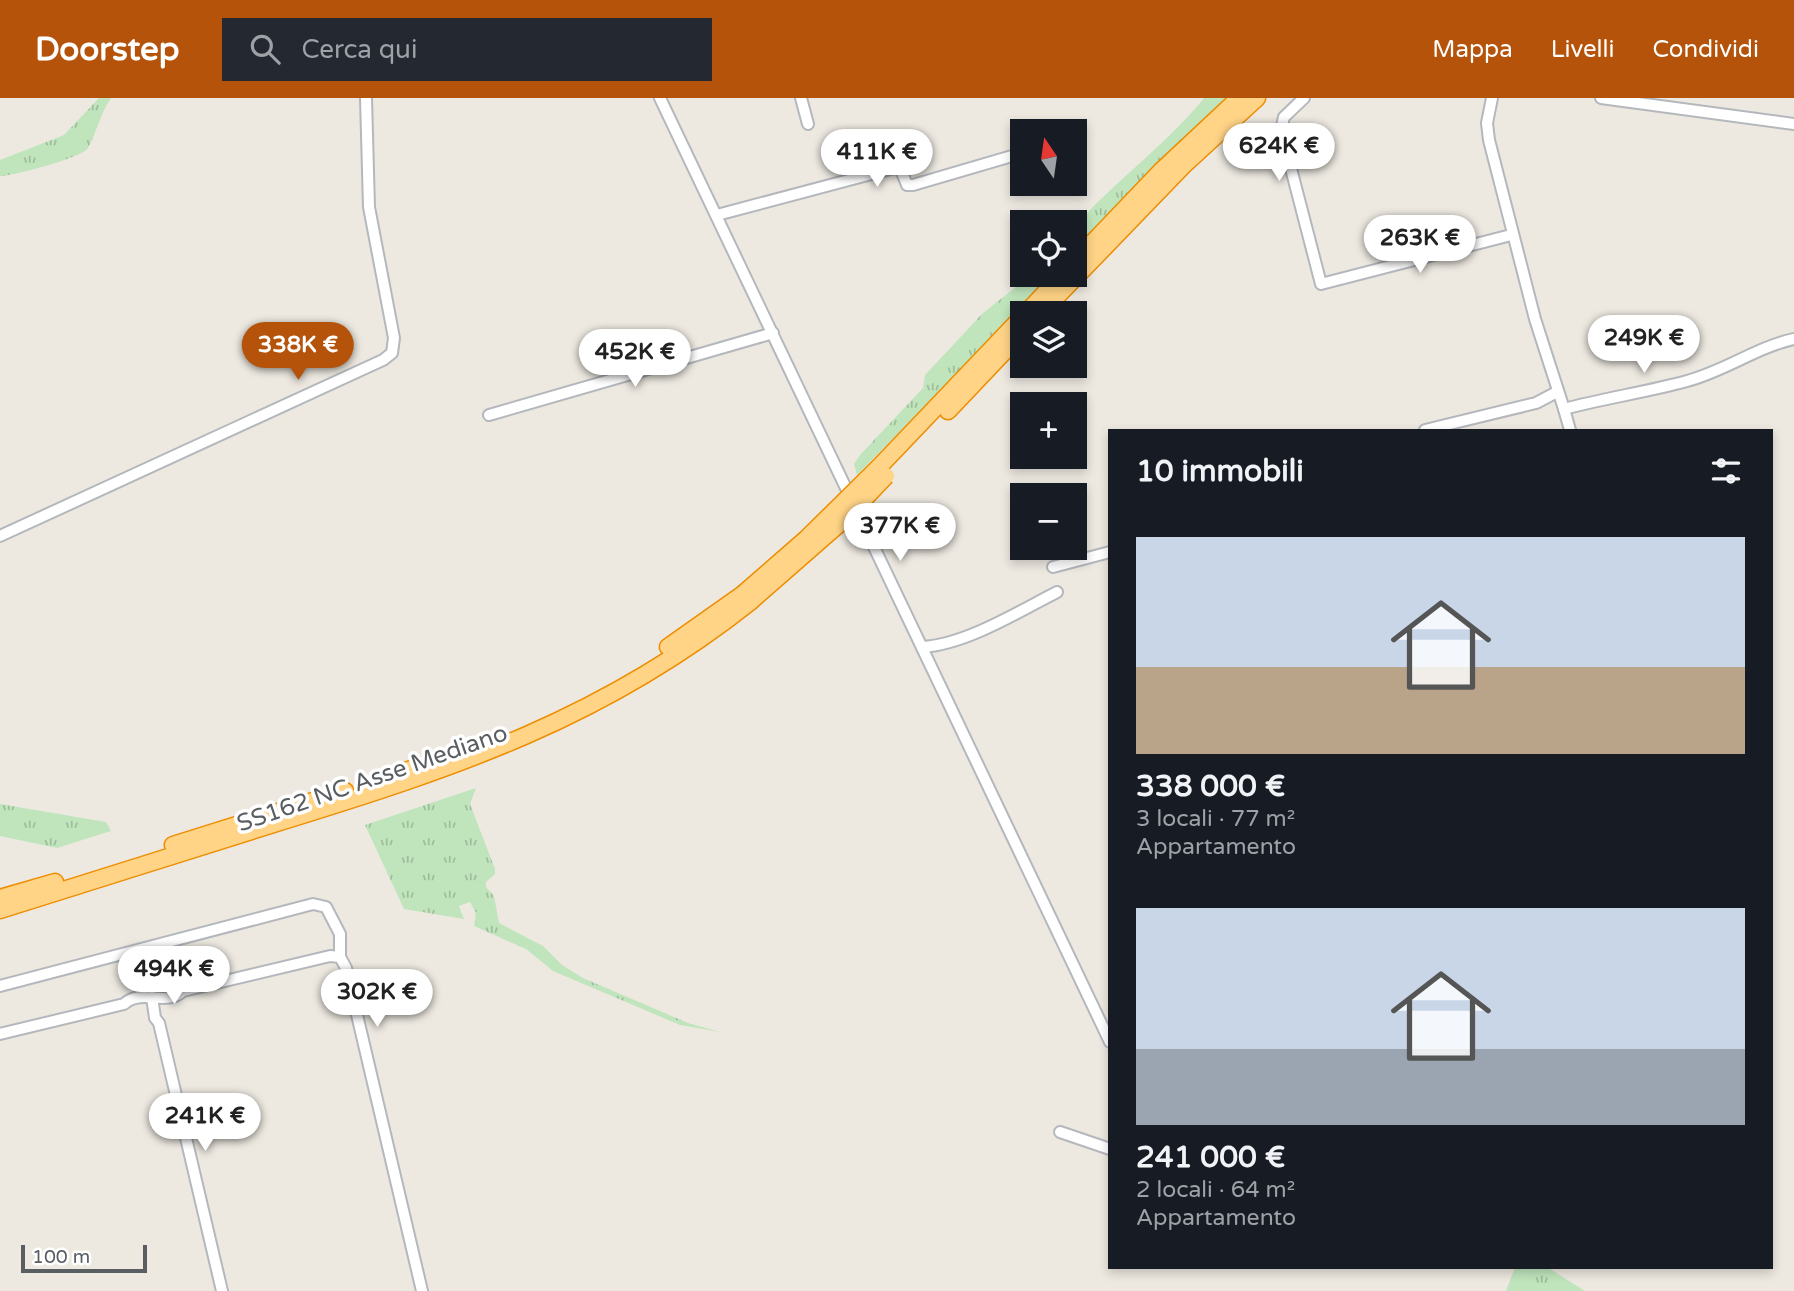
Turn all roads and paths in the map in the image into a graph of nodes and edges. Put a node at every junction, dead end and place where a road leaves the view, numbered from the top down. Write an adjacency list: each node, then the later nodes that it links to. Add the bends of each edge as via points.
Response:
1 (366, 98): 28 (street, via 369,207 394,338 392,353)
2 (660, 98): 12 (street)
3 (801, 98): 9 (street)
4 (1239, 98): 14 (highway)
5 (1257, 98): 17 (highway, via 1185,164)
6 (1304, 98): 13 (street, via 1284,117 1281,130 1321,284)
7 (1492, 98): 13 (street, via 1489,140)
8 (1601, 98): 10 (street)
9 (808, 124)
10 (1794, 124)
11 (1010, 157): 12 (street, via 913,185 907,185 900,169 894,168)
12 (717, 215): 19 (street)
13 (1511, 235): 22 (street)
14 (1087, 248)
15 (1051, 287): 16 (highway, SS162 NC Asse Mediano)
16 (1037, 301)
17 (1053, 301)
18 (1010, 330): 27 (highway, SS162 NC Asse Mediano)
19 (773, 333): 24 (street); 32 (street)
20 (1794, 339): 23 (street, via 1688,381)
21 (1010, 345): 27 (highway, SS162 NC Asse Mediano)
22 (1556, 392): 23 (street); 25 (street, via 1536,403)
23 (1564, 409): 26 (street)
24 (489, 415)
25 (1429, 429)
26 (1570, 429)
27 (882, 472): 33 (highway, SS162 NC Asse Mediano, bridge, via 746,598 619,685 355,793)
28 (0, 536)
29 (1108, 553): 30 (street)
30 (1052, 567)
31 (1057, 592): 32 (street, via 974,632)
32 (922, 647): 40 (street)
33 (231, 832): 34 (highway, SS162 NC Asse Mediano); 35 (highway, SS162 NC Asse Mediano)
34 (0, 898)
35 (0, 910)
36 (340, 957): 37 (street, via 340,934 326,907 313,904); 38 (street); 44 (street)
37 (0, 986)
38 (152, 997): 39 (street); 43 (street, via 158,1003)
39 (0, 1034)
40 (1108, 1038)
41 (1060, 1132): 42 (street)
42 (1108, 1148)
43 (222, 1291)
44 (422, 1291)

